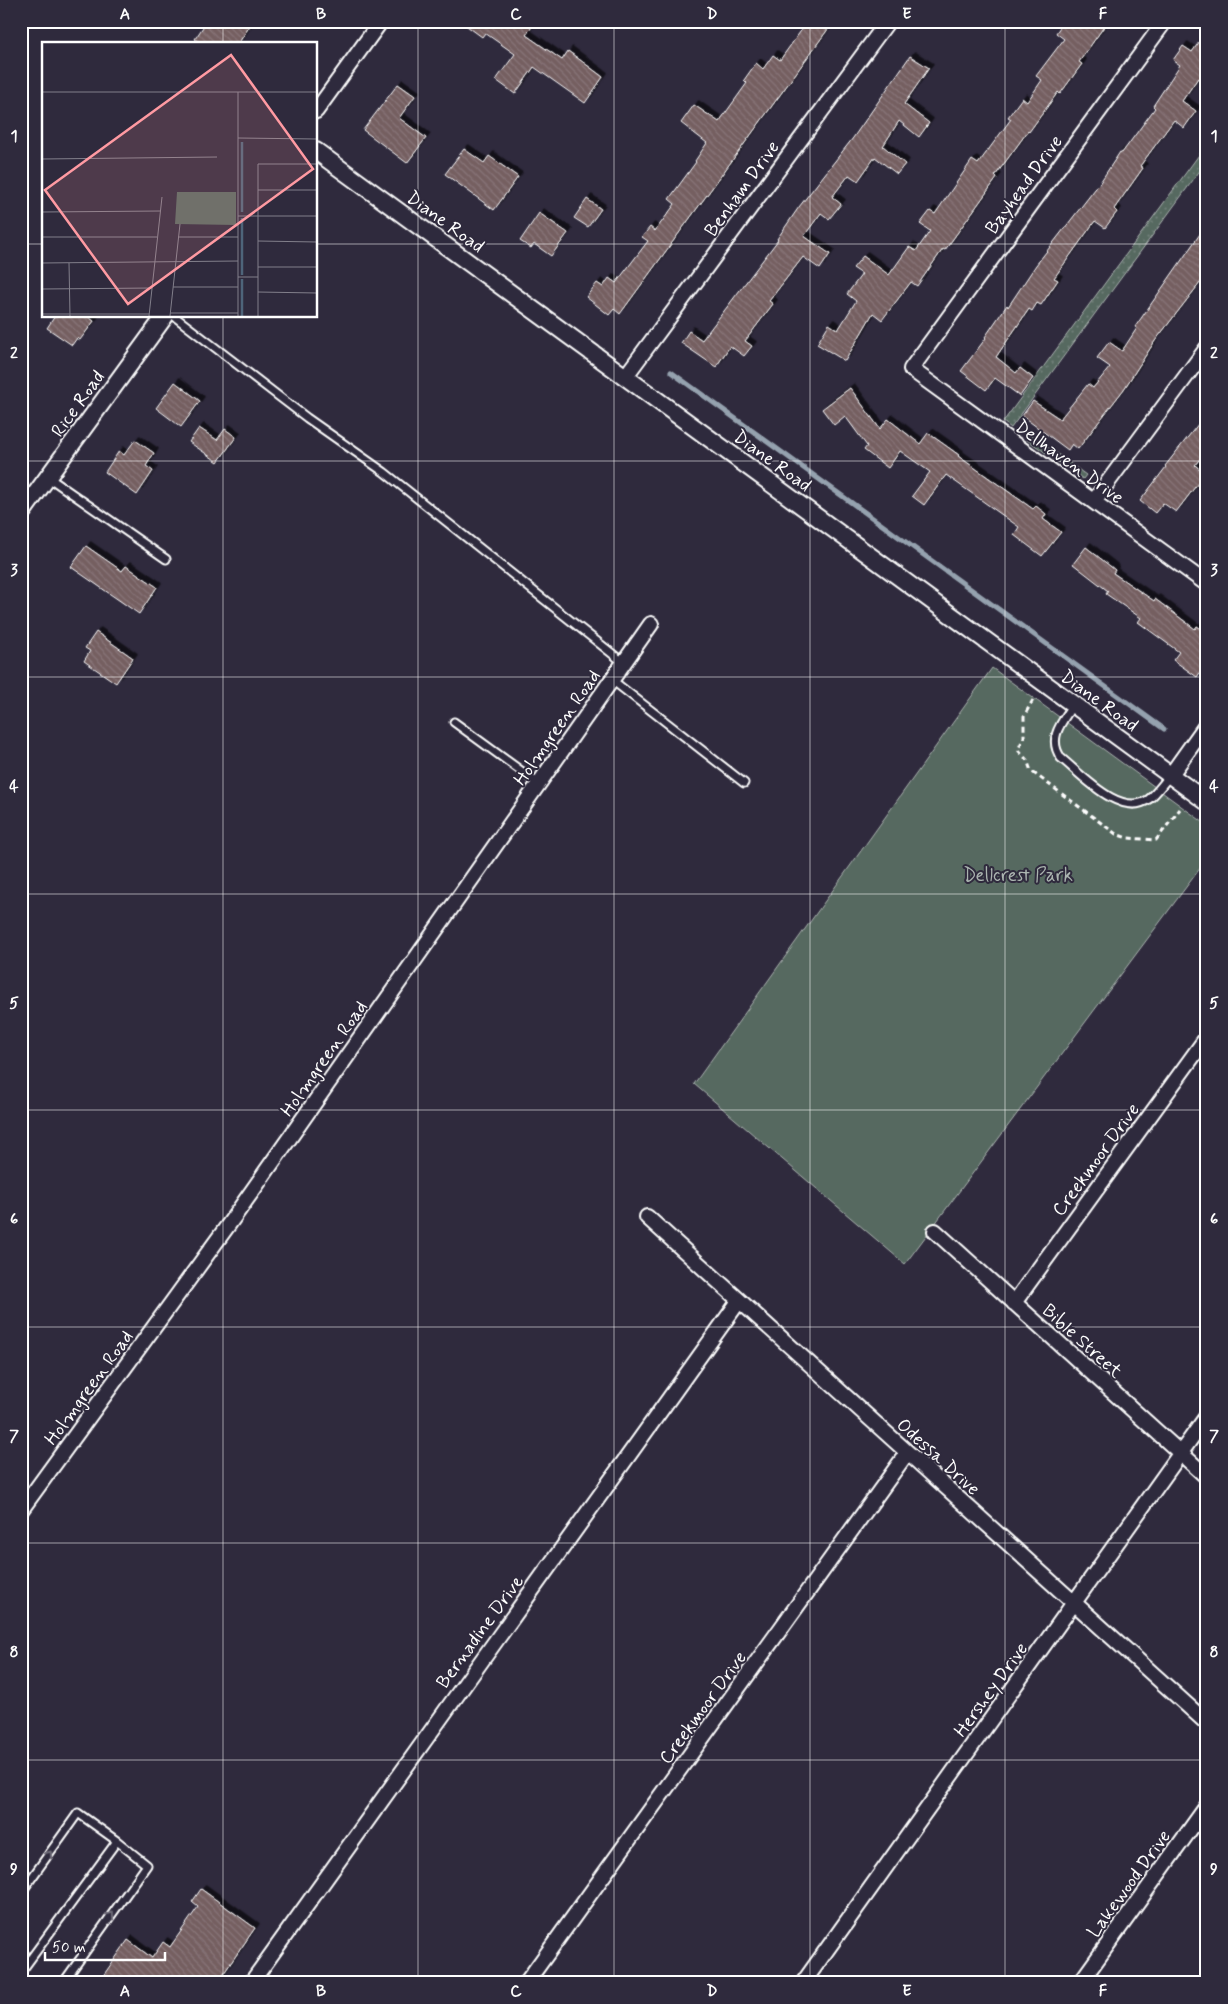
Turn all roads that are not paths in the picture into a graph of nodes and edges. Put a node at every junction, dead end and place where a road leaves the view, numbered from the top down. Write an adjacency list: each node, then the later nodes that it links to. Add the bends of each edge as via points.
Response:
1 (381, 21): 4 (street)
2 (888, 21): 10 (street, Benham Drive)
3 (1165, 21): 9 (street, Bayhead Drive)
4 (318, 107)
5 (318, 152): 10 (street, Diane Road)
6 (164, 318): 11 (street, Rice Road)
7 (177, 318): 17 (lane, via 306,418 384,472)
8 (1207, 348): 12 (street)
9 (911, 369): 12 (street, Dellhaven Drive)
10 (625, 377): 19 (street, Diane Road)
11 (48, 477): 13 (street, Rice Road); 14 (lane)
12 (1094, 501): 15 (street, Dellhaven Drive)
13 (21, 514)
14 (166, 559)
15 (1207, 584)
16 (651, 624): 17 (street, Holmgreen Road)
17 (624, 663): 18 (street, Holmgreen Road)
18 (612, 680): 23 (lane); 24 (street, Holmgreen Road)
19 (1073, 705): 22 (street, Diane Road); 22 (lane, via 1058,728 1054,741 1056,751 1114,801 1136,805 1149,798)
20 (454, 722): 24 (lane)
21 (1207, 724): 22 (street)
22 (1170, 776): 25 (street, Diane Road)
23 (744, 783)
24 (539, 784): 35 (street, Holmgreen Road, via 230,1224)
25 (1207, 802)
26 (1207, 1037): 30 (street, Creekmoor Drive)
27 (646, 1217): 29 (street, Odessa Drive)
28 (935, 1231): 30 (street, Bible Street)
29 (739, 1301): 32 (street, Odessa Drive); 43 (street, Bernadine Drive)
30 (1014, 1302): 33 (street, Bible Street)
31 (1207, 1416): 33 (street, Hershey Drive)
32 (907, 1453): 36 (street, Odessa Drive); 44 (street, Creekmoor Drive)
33 (1181, 1454): 34 (street, Bible Street); 36 (street, Hershey Drive)
34 (1207, 1478)
35 (21, 1510)
36 (1074, 1604): 37 (street, Odessa Drive); 45 (street, Hershey Drive)
37 (1207, 1724)
38 (1207, 1806): 46 (street, Lakewood Drive)
39 (117, 1840): 40 (lane, one-way to 39, via 78,1813); 41 (lane); 42 (lane, one-way to 39, via 147,1865)
40 (21, 1893)
41 (21, 1972)
42 (62, 1983)
43 (251, 1983)
44 (526, 1983)
45 (803, 1983)
46 (1080, 1983)

